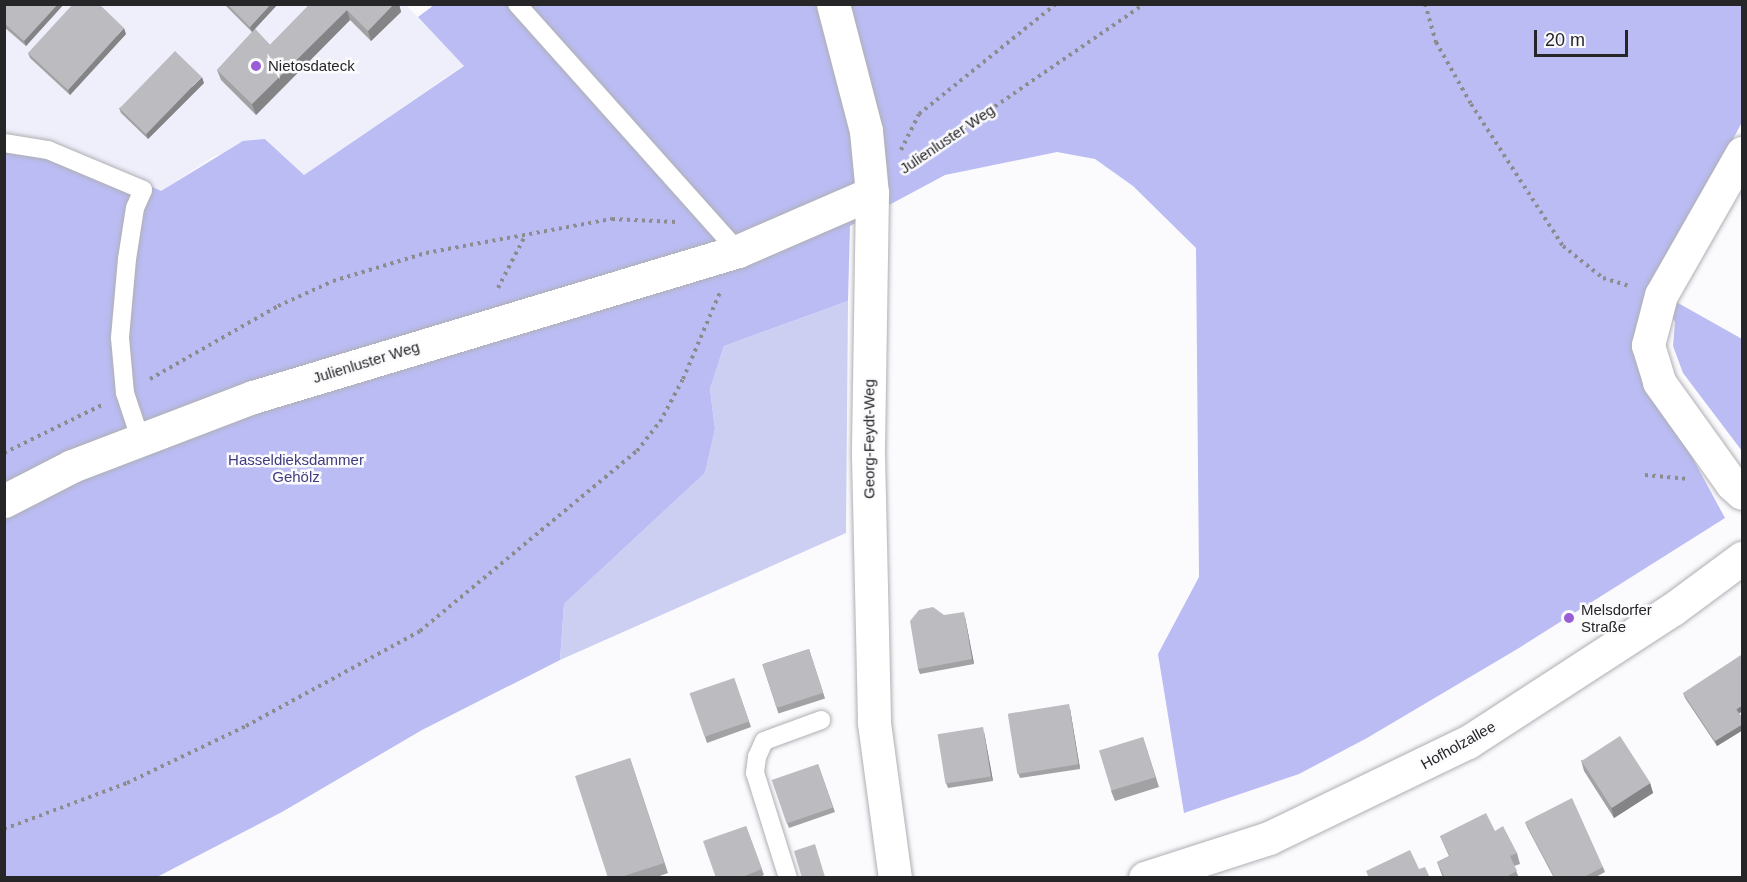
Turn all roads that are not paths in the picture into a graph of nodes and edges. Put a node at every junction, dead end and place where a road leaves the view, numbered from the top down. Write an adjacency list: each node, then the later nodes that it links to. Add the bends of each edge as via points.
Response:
1 (517, 4): 6 (lane)
2 (832, 4): 5 (street, Georg-Feydt-Weg)
3 (4, 143): 7 (lane, via 48,150 143,190 135,208 127,259 120,338 125,393)
4 (1743, 153): 8 (street, via 1660,295 1648,345 1659,382 1732,484)
5 (881, 186): 6 (street, Julienluster Weg); 13 (street, Georg-Feydt-Weg, via 868,455 874,723)
6 (738, 251): 7 (street, Julienluster Weg, via 342,368)
7 (140, 438): 9 (street, Julienluster Weg, via 72,466)
8 (1743, 493)
9 (4, 501)
10 (1743, 558): 14 (street, Hofholzallee, via 1665,615 1468,742 1280,833)
11 (821, 720): 12 (lane, via 764,741 757,757 755,773)
12 (788, 878)
13 (895, 878)
14 (1145, 878)

